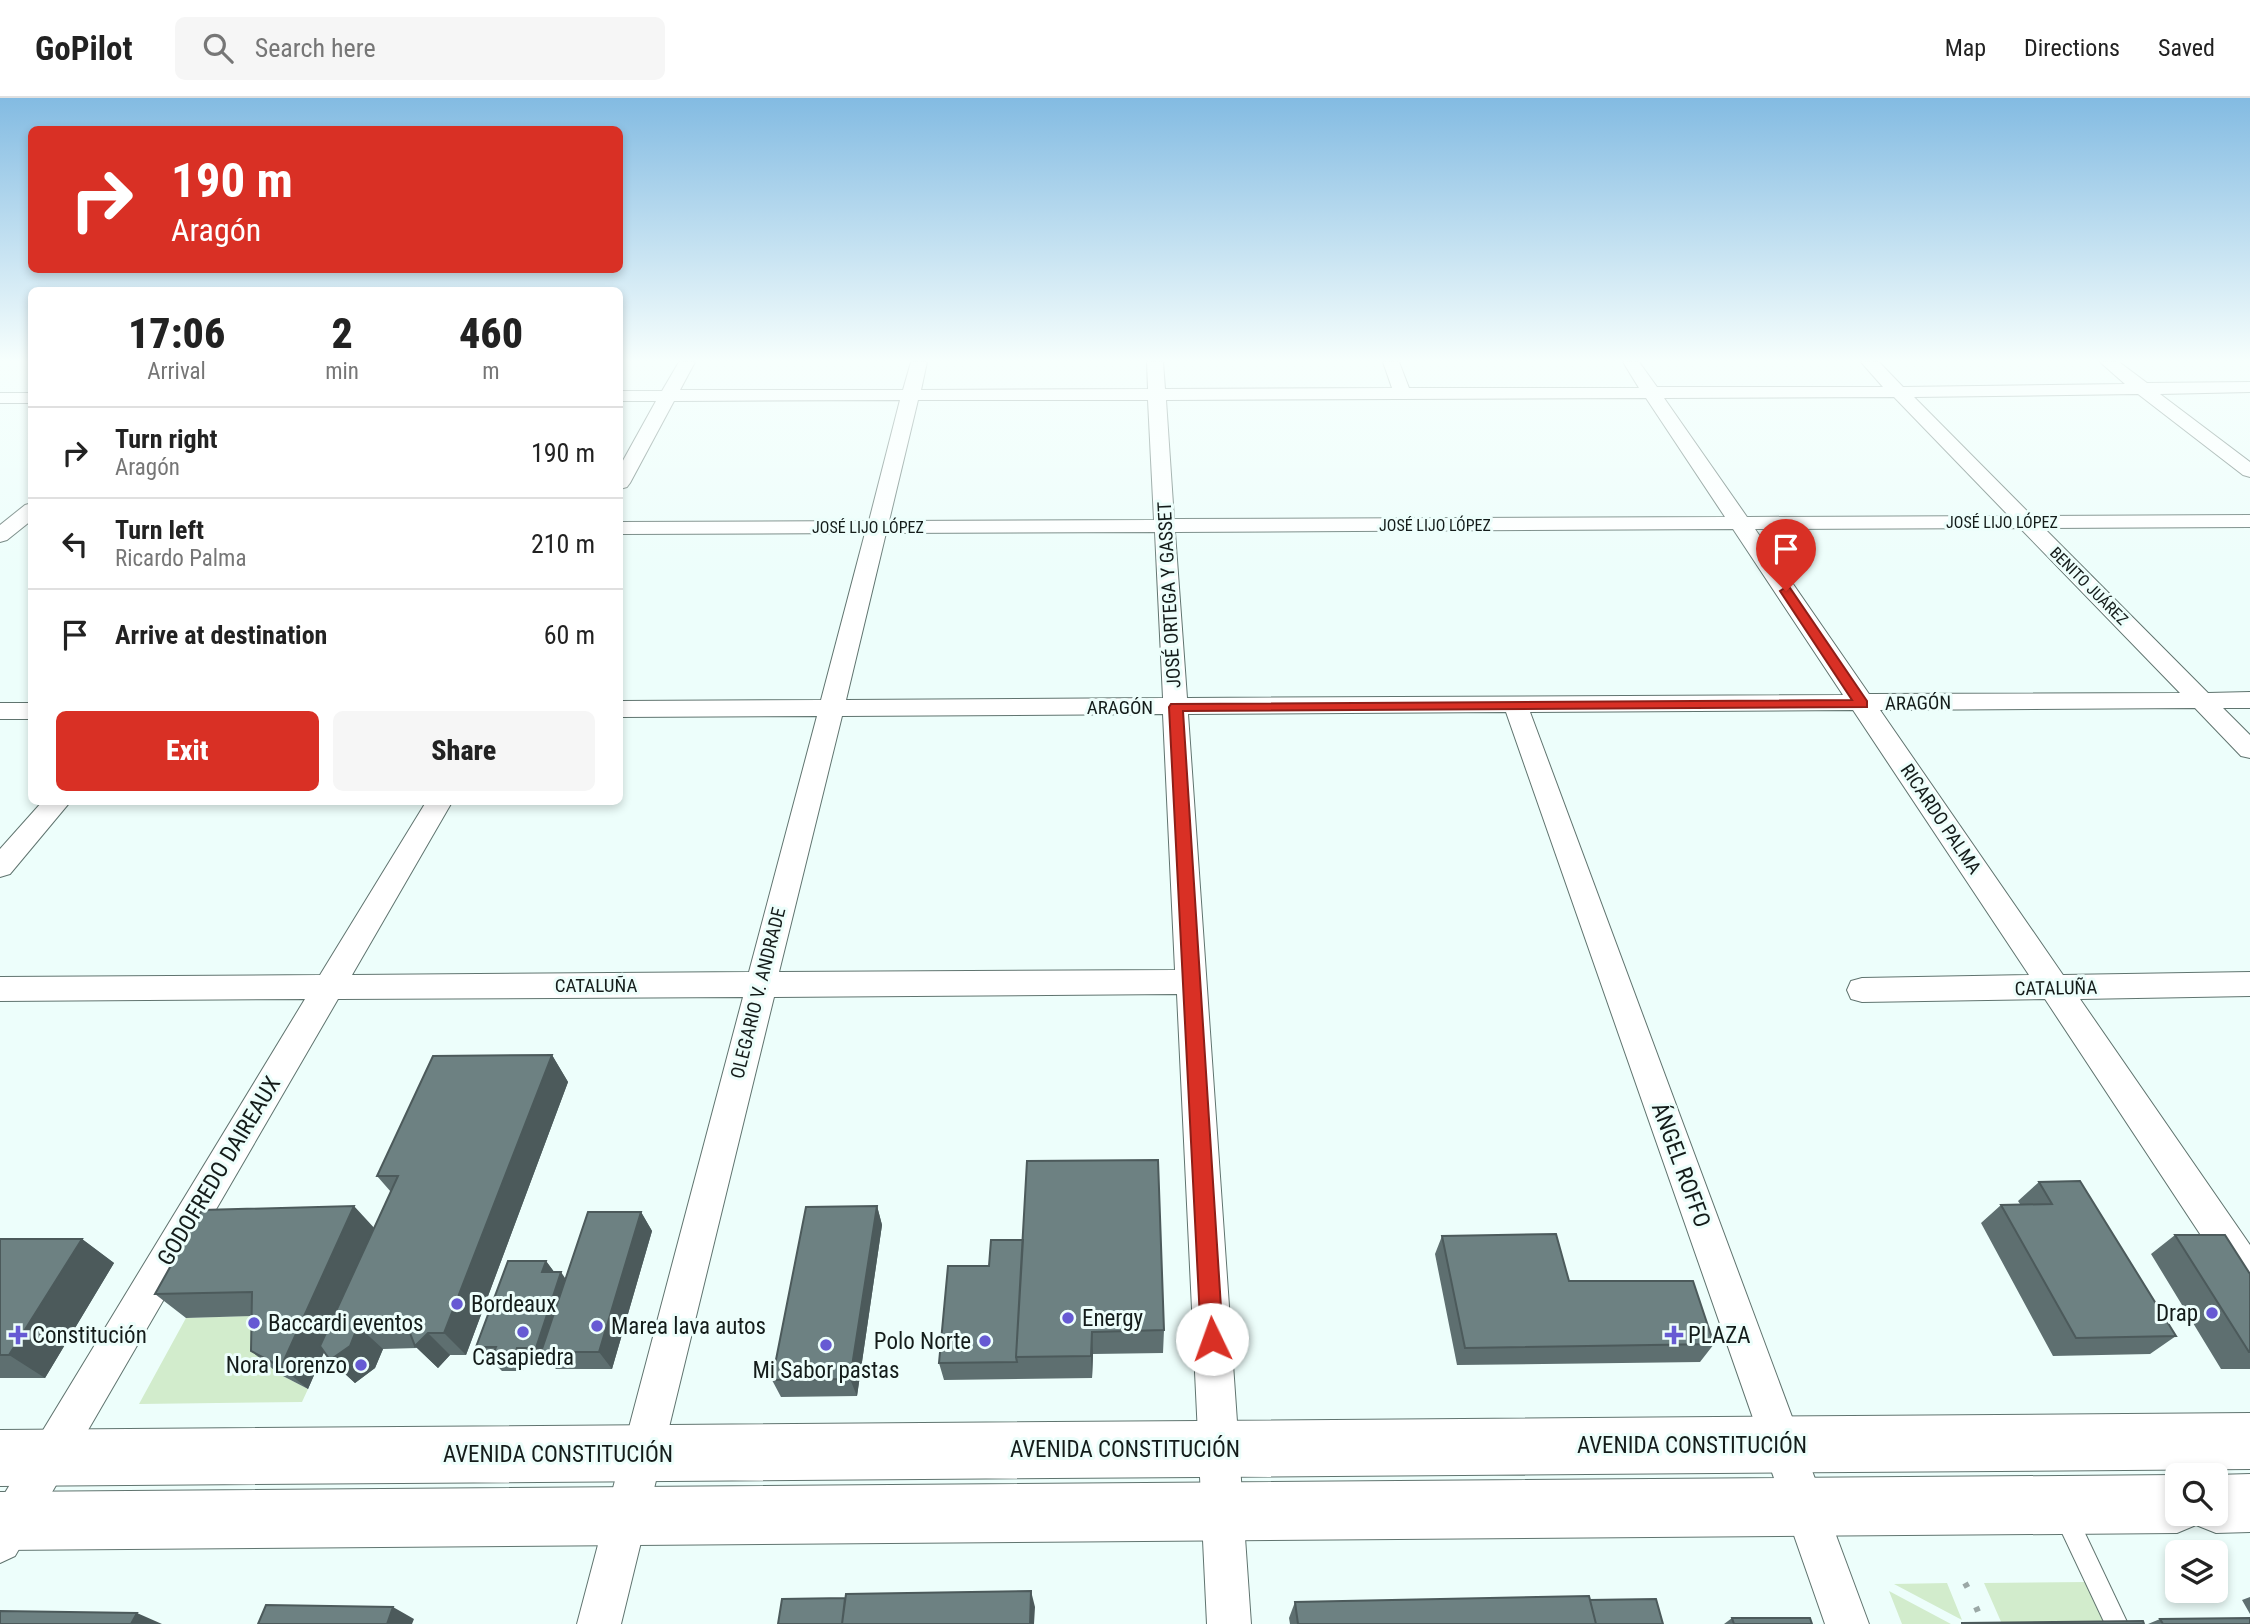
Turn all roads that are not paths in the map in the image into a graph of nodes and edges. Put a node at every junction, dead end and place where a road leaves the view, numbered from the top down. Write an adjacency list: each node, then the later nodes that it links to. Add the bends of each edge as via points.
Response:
1 (647, 433): 8 (street)
2 (900, 433): 14 (street, OLEGARIO V. ANDRADE)
3 (1159, 433): 13 (street, JOSÉ ORTEGA Y GASSET)
4 (1679, 433): 12 (street, RICARDO PALMA)
5 (1939, 433): 10 (street, BENITO JUÁREZ)
6 (2201, 433): 7 (street)
7 (2250, 471)
8 (623, 478)
9 (28, 512): 17 (street)
10 (2026, 522): 11 (street, JOSÉ LIJO LÓPEZ); 12 (street, JOSÉ LIJO LÓPEZ); 18 (street, BENITO JUÁREZ)
11 (2250, 522)
12 (1740, 523): 13 (street, JOSÉ LIJO LÓPEZ); 20 (street, RICARDO PALMA)
13 (1165, 526): 14 (street, JOSÉ LIJO LÓPEZ); 22 (street, JOSÉ ORTEGA Y GASSET)
14 (877, 527): 15 (street, JOSÉ LIJO LÓPEZ); 23 (street, OLEGARIO V. ANDRADE)
15 (623, 528)
16 (28, 530): 17 (street)
17 (2, 532)
18 (2201, 700): 19 (street, ARAGÓN); 20 (street, ARAGÓN); 27 (street, BENITO JUÁREZ)
19 (2250, 700)
20 (1862, 704): 21 (street, ARAGÓN); 36 (street, RICARDO PALMA)
21 (1516, 706): 22 (street, ARAGÓN); 40 (street, ÁNGEL ROFFO)
22 (1176, 707): 23 (street, ARAGÓN); 31 (street, JOSÉ ORTEGA Y GASSET)
23 (831, 708): 24 (street, ARAGÓN); 33 (street, OLEGARIO V. ANDRADE)
24 (623, 709)
25 (0, 711): 26 (street)
26 (28, 711)
27 (2250, 750)
28 (54, 805): 30 (street)
29 (437, 805): 34 (street, GODOFREDO DAIREAUX)
30 (0, 866)
31 (1192, 982): 33 (street, CATALUÑA); 41 (street, JOSÉ ORTEGA Y GASSET)
32 (2250, 984): 36 (street, CATALUÑA)
33 (761, 985): 34 (street, CATALUÑA); 42 (street, OLEGARIO V. ANDRADE)
34 (328, 986): 35 (street, CATALUÑA); 43 (street, GODOFREDO DAIREAUX)
35 (0, 989)
36 (2055, 989): 37 (street, CATALUÑA); 38 (street, RICARDO PALMA)
37 (1861, 990)
38 (2250, 1277)
39 (2250, 1441): 40 (main road, AVENIDA CONSTITUCIÓN)
40 (1782, 1444): 41 (main road, AVENIDA CONSTITUCIÓN); 48 (street, ÁNGEL ROFFO)
41 (1218, 1448): 42 (main road, AVENIDA CONSTITUCIÓN); 49 (street, JOSÉ ORTEGA Y GASSET)
42 (642, 1453): 43 (main road, AVENIDA CONSTITUCIÓN); 50 (street, OLEGARIO V. ANDRADE)
43 (25, 1458): 51 (street, GODOFREDO DAIREAUX)
44 (2250, 1503): 46 (main road)
45 (2165, 1504): 47 (main road)
46 (2228, 1504)
47 (2060, 1505): 48 (main road); 55 (lane)
48 (1804, 1507): 49 (main road); 54 (street, ÁNGEL ROFFO)
49 (1222, 1511): 50 (main road); 53 (street, JOSÉ ORTEGA Y GASSET)
50 (626, 1516): 51 (main road); 52 (street, OLEGARIO V. ANDRADE)
51 (4, 1527)
52 (599, 1624)
53 (1229, 1624)
54 (1847, 1624)
55 (2117, 1624)

